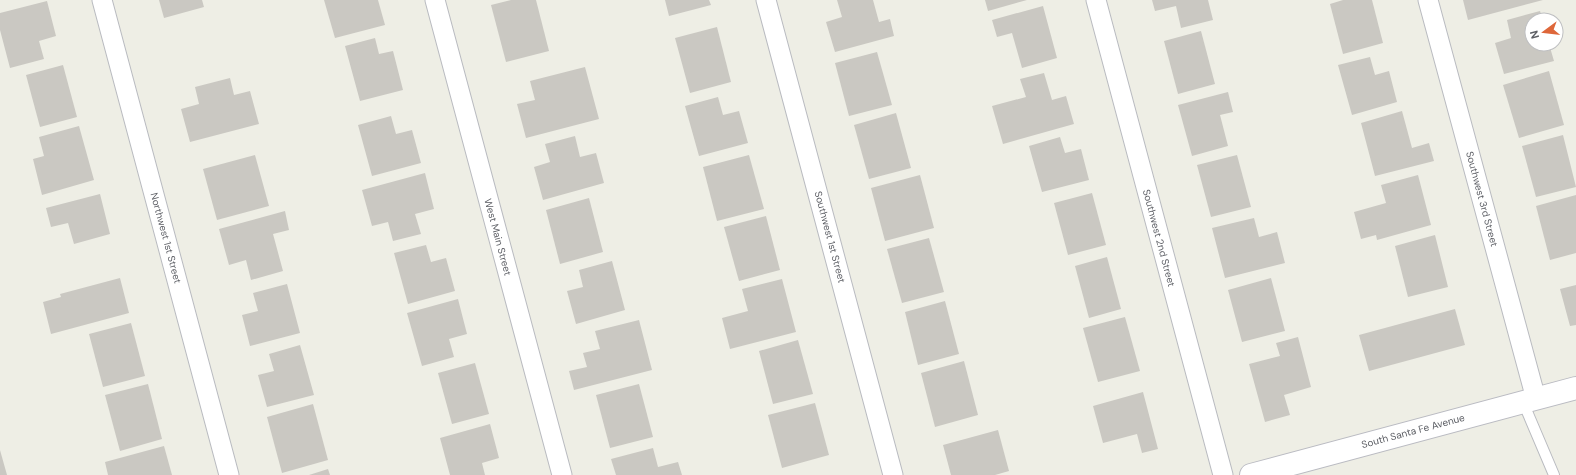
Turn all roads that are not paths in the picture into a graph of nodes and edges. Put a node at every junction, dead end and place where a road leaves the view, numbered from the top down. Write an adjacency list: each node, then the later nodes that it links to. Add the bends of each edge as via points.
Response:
1 (102, 0): 8 (street, Northwest 1st Street)
2 (435, 0): 9 (street, West Main Street)
3 (766, 0): 10 (street, Southwest 1st Street)
4 (1096, 0): 11 (street, Southwest 2nd Street)
5 (1428, 0): 7 (street, Southwest 3rd Street)
6 (1576, 388): 7 (main road, South Santa Fe Avenue)
7 (1529, 400): 12 (main road, South Santa Fe Avenue); 13 (lane)
8 (229, 475)
9 (562, 475)
10 (893, 475)
11 (1223, 475)
12 (1251, 475)
13 (1554, 475)

